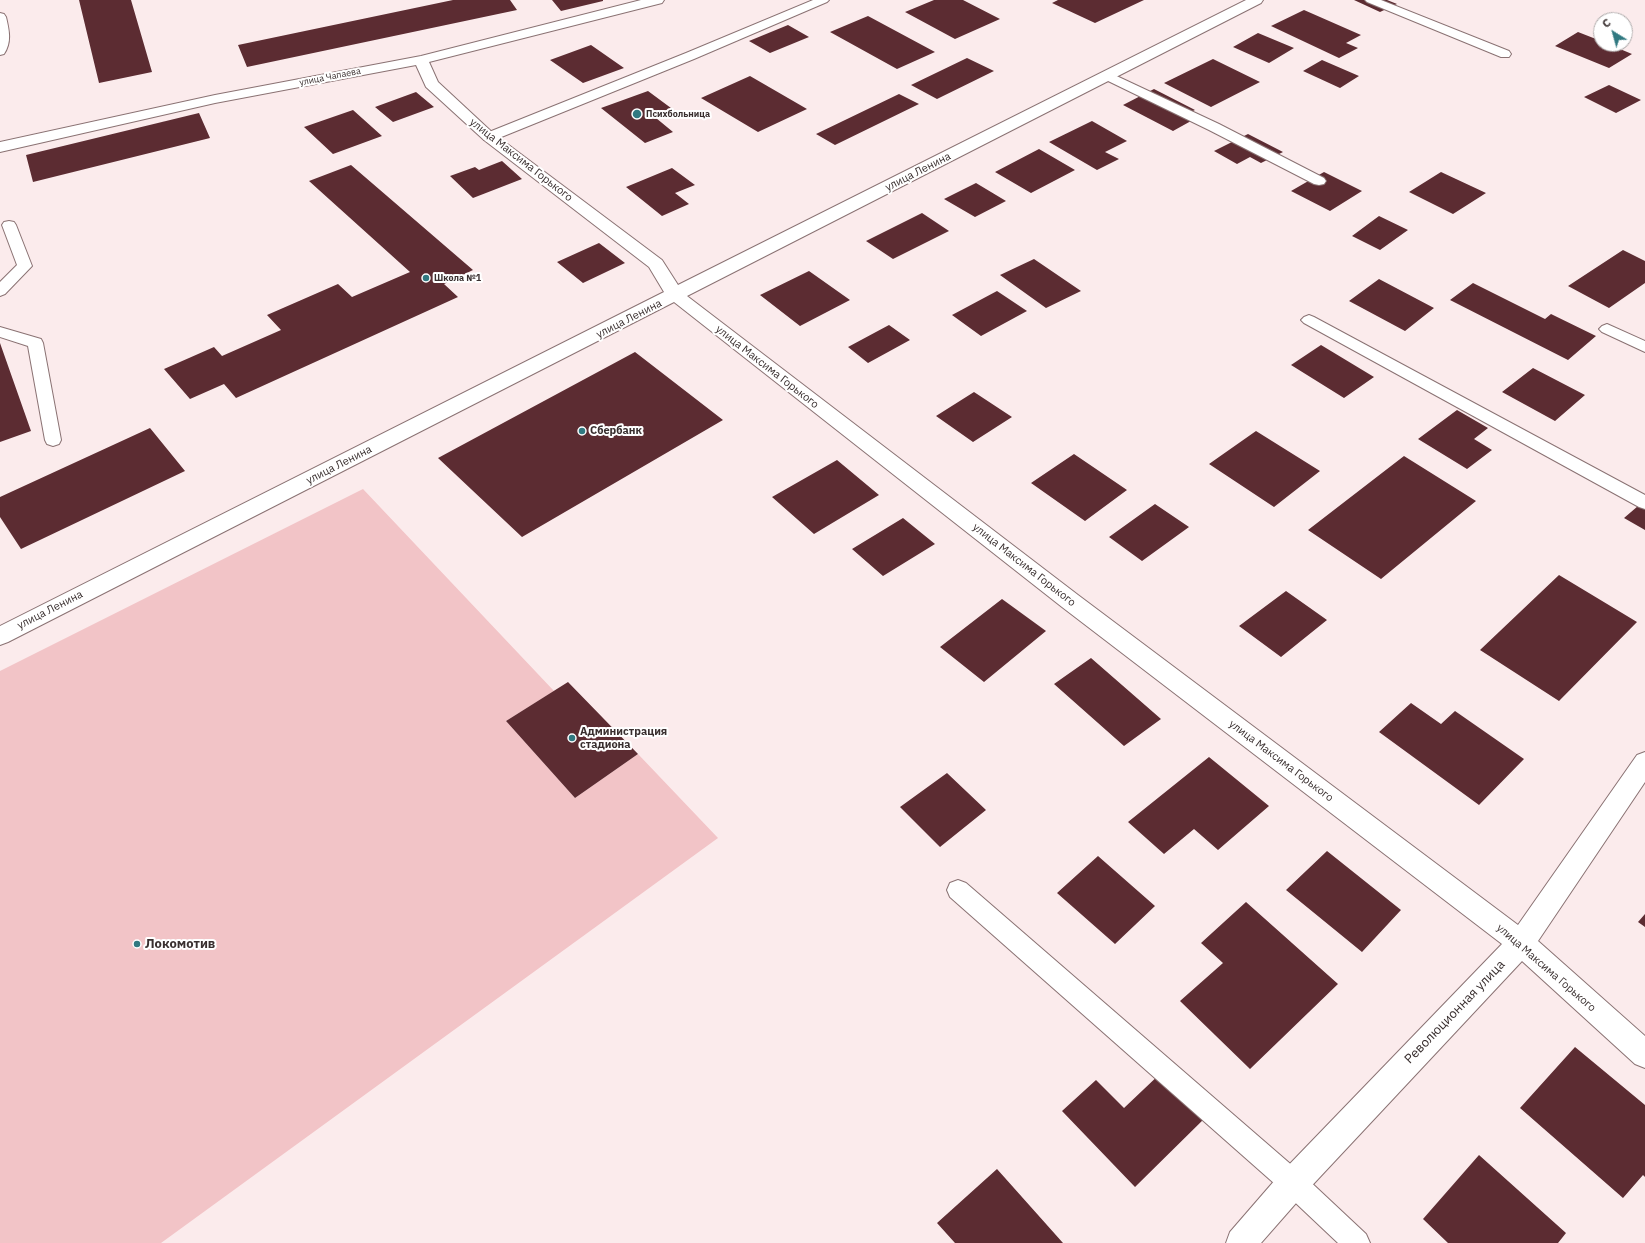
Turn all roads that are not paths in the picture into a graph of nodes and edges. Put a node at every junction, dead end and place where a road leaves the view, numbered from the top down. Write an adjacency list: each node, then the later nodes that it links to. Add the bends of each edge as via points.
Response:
1 (657, 0): 8 (street, улица Чапаева)
2 (823, 0): 10 (lane)
3 (1256, 0): 9 (street, улица Ленина)
4 (1371, 0): 7 (lane)
5 (0, 17): 6 (lane, via 4,35)
6 (0, 51)
7 (1506, 54)
8 (421, 60): 10 (street, улица Максима Горького, via 431,84); 11 (street, улица Чапаева, via 215,99)
9 (1108, 76): 12 (lane); 15 (street, улица Ленина)
10 (488, 136): 15 (street, улица Максима Горького, via 656,264)
11 (0, 147)
12 (1319, 181)
13 (9, 225): 14 (lane, via 25,266)
14 (0, 291)
15 (675, 295): 22 (street, улица Ленина); 25 (street, улица Максима Горького)
16 (1309, 320): 21 (lane)
17 (1607, 329): 19 (lane)
18 (0, 332): 20 (lane, via 34,343)
19 (1645, 347)
20 (53, 440)
21 (1645, 503)
22 (0, 636)
23 (1645, 762): 25 (street, Революционная улица)
24 (958, 890): 27 (lane)
25 (1521, 943): 26 (street, улица Максима Горького); 27 (street, Революционная улица)
26 (1645, 1054)
27 (1293, 1183): 28 (street, Революционная улица); 29 (lane)
28 (1241, 1243)
29 (1357, 1243)

